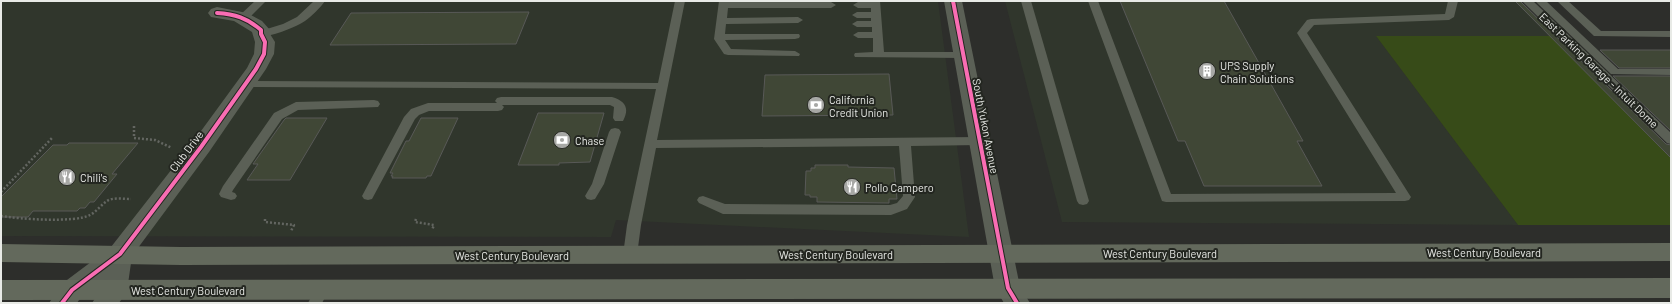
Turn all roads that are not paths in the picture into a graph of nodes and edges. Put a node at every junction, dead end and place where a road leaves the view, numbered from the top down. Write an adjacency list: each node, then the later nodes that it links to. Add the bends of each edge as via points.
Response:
1 (261, 1): 13 (lane)
2 (320, 1): 17 (lane, via 301,19)
3 (680, 1): 23 (lane)
4 (953, 1): 20 (street, South Yukon Avenue)
5 (1026, 1): 35 (lane)
6 (1093, 1): 7 (lane, via 1166,198 1405,197 1302,33 1311,22 1449,17)
7 (1453, 1)
8 (1527, 1): 27 (lane, East Parking Garage - Intuit Dome)
9 (1540, 1): 21 (lane, East Parking Garage - Intuit Dome, via 1615,72)
10 (1562, 1): 19 (lane, via 1598,34)
11 (831, 5): 14 (lane)
12 (217, 13): 13 (street)
13 (244, 17): 17 (street, via 261,30)
14 (722, 25): 18 (lane); 18 (lane); 18 (lane)
15 (877, 28): 16 (lane); 16 (lane); 16 (lane); 16 (lane); 20 (lane)
16 (858, 30)
17 (261, 34): 22 (street, Club Drive, via 265,42 264,54)
18 (796, 34)
19 (1671, 34)
20 (964, 55): 28 (street, South Yukon Avenue)
21 (1671, 72)
22 (246, 84): 23 (lane); 38 (street, Club Drive)
23 (664, 86): 30 (lane)
24 (374, 104): 31 (lane, via 296,106 287,110 278,116 227,189 226,194)
25 (619, 118): 32 (lane, via 620,105 612,101 428,107 410,117)
26 (615, 132): 33 (lane, via 598,184)
27 (1671, 140)
28 (980, 141): 29 (lane); 39 (street, South Yukon Avenue)
29 (905, 142): 30 (lane); 34 (lane, via 909,197 902,206 891,210 723,209)
30 (651, 144): 40 (lane)
31 (231, 196)
32 (368, 196)
33 (591, 196)
34 (702, 200)
35 (1083, 201)
36 (1671, 252): 39 (main road, West Century Boulevard)
37 (1, 253): 38 (main road, West Century Boulevard)
38 (120, 254): 40 (main road, West Century Boulevard); 45 (street, Club Drive); 46 (street, Club Drive)
39 (1002, 254): 40 (main road, West Century Boulevard); 48 (street, South Yukon Avenue)
40 (630, 255)
41 (1671, 288): 48 (main road, West Century Boulevard)
42 (1, 290): 45 (main road, West Century Boulevard)
43 (502, 296): 44 (main road, West Century Boulevard); 47 (main road, West Century Boulevard)
44 (585, 296): 48 (main road, West Century Boulevard)
45 (67, 297): 46 (main road, West Century Boulevard)
46 (109, 297): 47 (main road, West Century Boulevard)
47 (319, 297)
48 (1009, 298)

